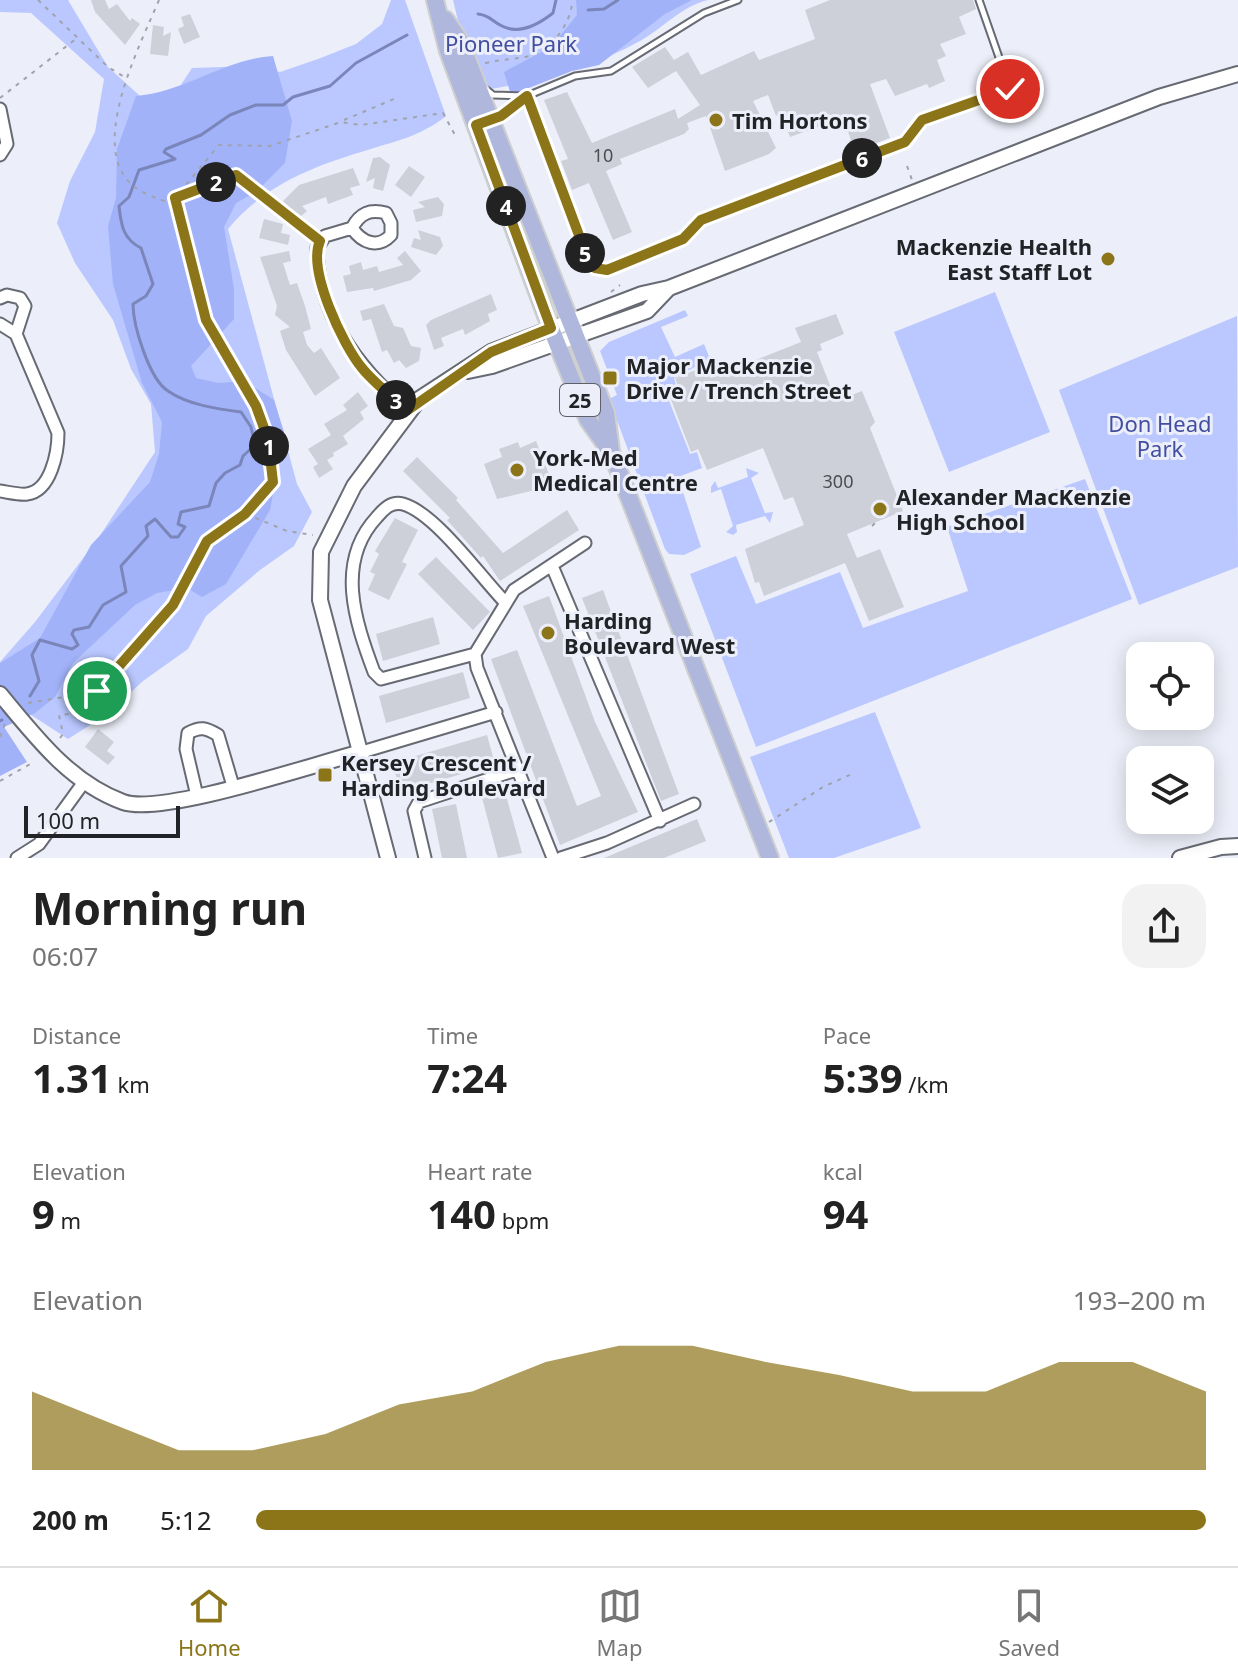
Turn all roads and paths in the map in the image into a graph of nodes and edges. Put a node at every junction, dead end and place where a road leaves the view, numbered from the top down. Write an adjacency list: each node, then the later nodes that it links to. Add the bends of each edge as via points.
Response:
1 (38, 0): 7 (path)
2 (159, 0): 10 (path)
3 (572, 0): 8 (path, via 554,44)
4 (738, 0): 11 (lane, via 704,13 611,71 575,76)
5 (979, 0): 11 (lane, via 1010,89 922,120 905,142 701,220 683,239 613,269 595,268 589,262)
6 (437, 5): 8 (main road, 25); 16 (main road, 25, via 448,51)
7 (78, 37): 10 (path); 12 (path)
8 (478, 72): 11 (lane, via 493,95); 16 (main road, 25)
9 (1238, 74): 29 (street, via 1159,97 669,288 647,311)
10 (127, 79): 22 (path, via 115,146 124,176 135,187)
11 (527, 96): 16 (lane)
12 (0, 98)
13 (394, 99): 15 (path)
14 (0, 109): 18 (street, via 7,144)
15 (341, 122): 17 (path, via 385,123 443,113); 21 (path, via 270,146 219,145)
16 (484, 122): 29 (main road, 25); 31 (main road, 25)
17 (455, 135)
18 (0, 155)
19 (907, 166): 20 (path)
20 (912, 180)
21 (175, 198): 22 (path); 24 (path, via 236,175)
22 (175, 204): 35 (path, via 206,320 256,406 268,439 273,482)
23 (352, 228): 24 (street)
24 (320, 241): 32 (street, via 317,262 324,290 346,345 374,382)
25 (620, 285): 26 (path)
26 (607, 295)
27 (0, 298): 30 (street, via 20,298 25,306)
28 (0, 324): 30 (street)
29 (573, 330): 31 (street); 33 (main road, 25, via 606,413)
30 (16, 334): 34 (street, via 58,433 58,449 40,487 27,494)
31 (554, 335): 32 (street, via 492,366 460,372); 33 (main road, 25, via 588,420)
32 (408, 410): 49 (street, via 354,486 321,552 320,600)
33 (612, 454): 59 (main road, 25)
34 (0, 491)
35 (245, 514): 38 (path); 43 (path, via 207,541 173,605)
36 (875, 523): 37 (path)
37 (872, 526)
38 (313, 535)
39 (585, 543): 40 (street)
40 (552, 566): 41 (street); 58 (street)
41 (504, 601): 42 (street, via 495,627); 42 (street, via 420,513 391,504 368,527 355,554 351,605 377,678)
42 (475, 654): 46 (street)
43 (97, 691): 44 (path); 48 (path, via 77,713 59,715)
44 (28, 703)
45 (5, 707): 47 (path); 54 (street)
46 (496, 712): 49 (street); 51 (street)
47 (0, 737)
48 (60, 738)
49 (362, 752): 55 (street); 62 (street)
50 (34, 762): 53 (path)
51 (519, 769): 63 (street, via 419,802 414,811); 64 (street)
52 (854, 773): 59 (path)
53 (0, 781)
54 (84, 782): 56 (street, via 125,803 170,803); 61 (street, via 39,844)
55 (233, 786): 56 (street); 56 (street, via 218,735 197,728 188,733 186,749)
56 (197, 796)
57 (694, 804): 58 (street)
58 (660, 821): 65 (street)
59 (757, 828): 66 (main road, 25)
60 (1238, 846): 67 (street)
61 (17, 858)
62 (388, 858)
63 (425, 858)
64 (553, 858)
65 (561, 858)
66 (770, 858)
67 (1180, 858)

